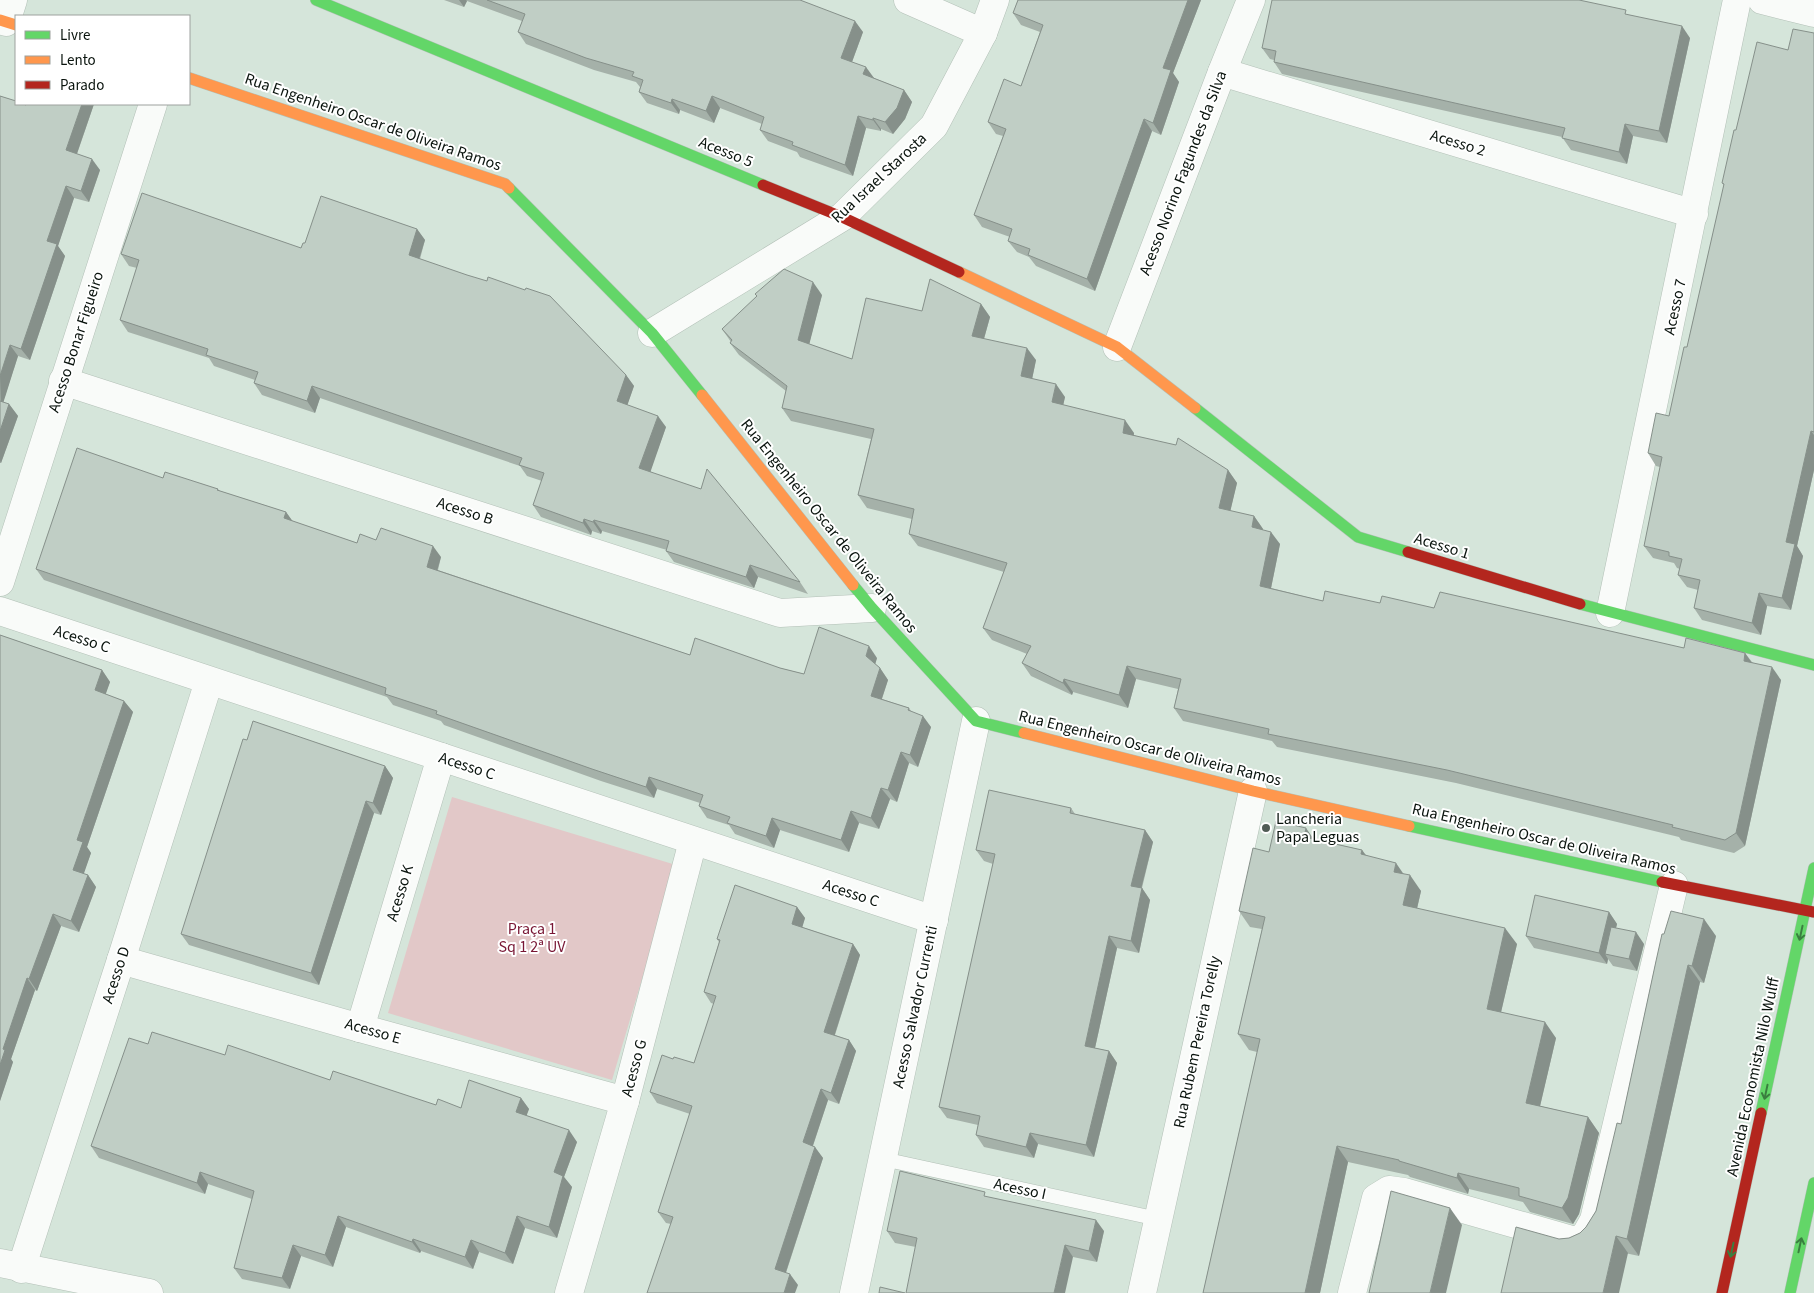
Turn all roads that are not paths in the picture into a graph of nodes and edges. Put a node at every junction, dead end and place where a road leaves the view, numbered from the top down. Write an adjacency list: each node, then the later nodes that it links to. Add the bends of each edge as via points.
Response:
1 (316, 0): 13 (street, Acesso 5)
2 (908, 0): 8 (street)
3 (995, 0): 8 (street, Rua Israel Starosta)
4 (1251, 0): 9 (street, Acesso Norino Fagundes da Silva)
5 (1737, 0): 12 (street, Acesso 7)
6 (1762, 0): 7 (street)
7 (1814, 13)
8 (984, 33): 13 (street, Rua Israel Starosta, via 934,126)
9 (1222, 72): 12 (street, Acesso 2); 15 (street, Acesso Norino Fagundes da Silva)
10 (190, 78): 14 (street, Rua Engenheiro Oscar de Oliveira Ramos, via 505,184)
11 (153, 105): 16 (street, Acesso Bonar Figueiro)
12 (1694, 214): 20 (street, Acesso 7)
13 (842, 218): 14 (street, Rua Israel Starosta); 15 (street, Acesso 5)
14 (652, 333): 18 (street, Rua Engenheiro Oscar de Oliveira Ramos)
15 (1117, 347): 20 (street, Acesso 1, via 1358,537)
16 (63, 381): 17 (street, Acesso Bonar Figueiro); 18 (street, Acesso B, via 780,613)
17 (0, 582)
18 (872, 608): 23 (street, Rua Engenheiro Oscar de Oliveira Ramos)
19 (0, 611): 22 (street, Acesso C)
20 (1610, 614): 21 (street, Acesso 1)
21 (1814, 665)
22 (209, 680): 24 (street, Acesso C); 31 (street, Acesso D)
23 (976, 721): 25 (street, Rua Engenheiro Oscar de Oliveira Ramos); 30 (street, Acesso Salvador Currenti)
24 (441, 758): 26 (street, Acesso C); 32 (street, Acesso K)
25 (1252, 791): 28 (street, Rua Engenheiro Oscar de Oliveira Ramos); 36 (street, Rua Rubem Pereira Torelly)
26 (693, 841): 30 (street, Acesso C); 33 (street, Acesso G)
27 (1814, 868): 29 (street, Avenida Economista Nilo Wulff)
28 (1674, 885): 29 (street, Rua Engenheiro Oscar de Oliveira Ramos); 42 (street, via 1594,1220 1585,1236 1575,1242 1389,1190 1376,1198)
29 (1810, 912): 43 (street, Avenida Economista Nilo Wulff, one-way to 43)
30 (934, 920): 34 (street, Acesso Salvador Currenti)
31 (121, 960): 32 (street, Acesso E); 37 (street, Acesso D)
32 (360, 1028): 33 (street, Acesso E)
33 (625, 1101): 39 (street, Acesso G)
34 (883, 1159): 36 (lane, Acesso I); 40 (street, Acesso Salvador Currenti)
35 (1814, 1182): 44 (street, one-way to 35)
36 (1158, 1219): 41 (street, Rua Rubem Pereira Torelly)
37 (10, 1266): 38 (street)
38 (149, 1293)
39 (569, 1293)
40 (854, 1293)
41 (1142, 1293)
42 (1352, 1293)
43 (1722, 1293)
44 (1790, 1293)

